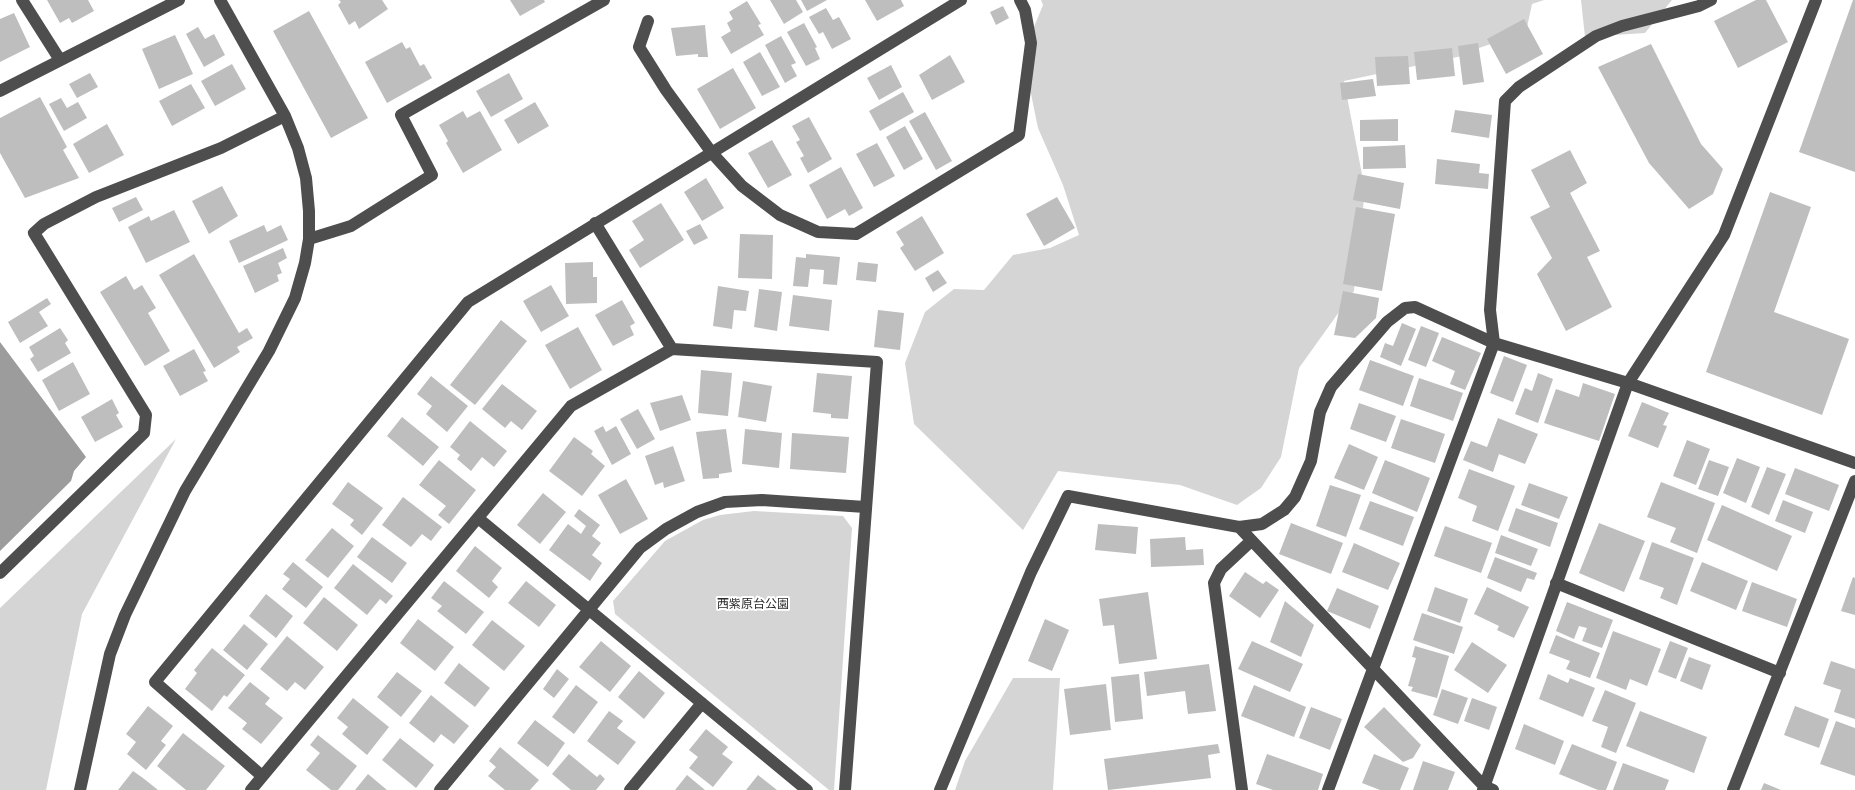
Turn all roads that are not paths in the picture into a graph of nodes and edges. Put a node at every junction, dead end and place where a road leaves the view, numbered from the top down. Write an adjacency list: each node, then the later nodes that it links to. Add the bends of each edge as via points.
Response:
1 (22, 0): 10 (street)
2 (220, 0): 12 (street)
3 (604, 0): 15 (street, via 401,115 432,175 351,226)
4 (961, 0): 13 (street)
5 (1020, 0): 13 (street, via 1031,43 1019,135 856,234 818,232 780,215 742,186)
6 (1711, 0): 16 (street, via 1596,36 1519,87 1505,101 1490,310)
7 (1816, 0): 18 (street, via 1724,235)
8 (174, 1): 10 (street)
9 (648, 21): 13 (street, via 638,47)
10 (60, 60): 11 (street)
11 (0, 91)
12 (285, 116): 15 (street, via 306,178); 25 (street, via 221,148 96,197 44,224 34,233 146,415 144,433)
13 (712, 153): 14 (street)
14 (595, 223): 17 (street); 31 (street, via 468,302 155,682)
15 (309, 239): 33 (street, via 296,298 269,351 185,491 125,615 110,654)
16 (1494, 343): 18 (street); 23 (street, via 1415,307 1405,308 1387,322 1331,387 1320,412 1311,461 1295,498 1284,510 1262,524); 28 (street)
17 (672, 349): 21 (street, via 877,362); 22 (street, via 571,406)
18 (1628, 383): 19 (street); 26 (street)
19 (1855, 463)
20 (1855, 482): 29 (street)
21 (866, 507): 27 (street, via 762,500 725,502 696,512 640,548); 38 (street)
22 (478, 518): 27 (street); 31 (street)
23 (1239, 527): 24 (street); 39 (street, via 1068,496 1031,572)
24 (1251, 541): 28 (street); 40 (street, via 1221,569 1214,583)
25 (0, 573)
26 (1556, 583): 29 (street); 32 (street)
27 (588, 609): 30 (street); 35 (street)
28 (1373, 670): 32 (street); 41 (street)
29 (1780, 672): 42 (street)
30 (702, 703): 36 (street); 37 (street)
31 (262, 776): 34 (street)
32 (1487, 789)
33 (80, 790)
34 (251, 790)
35 (440, 790)
36 (630, 790)
37 (807, 790)
38 (846, 790)
39 (940, 790)
40 (1242, 790)
41 (1328, 790)
42 (1733, 790)

